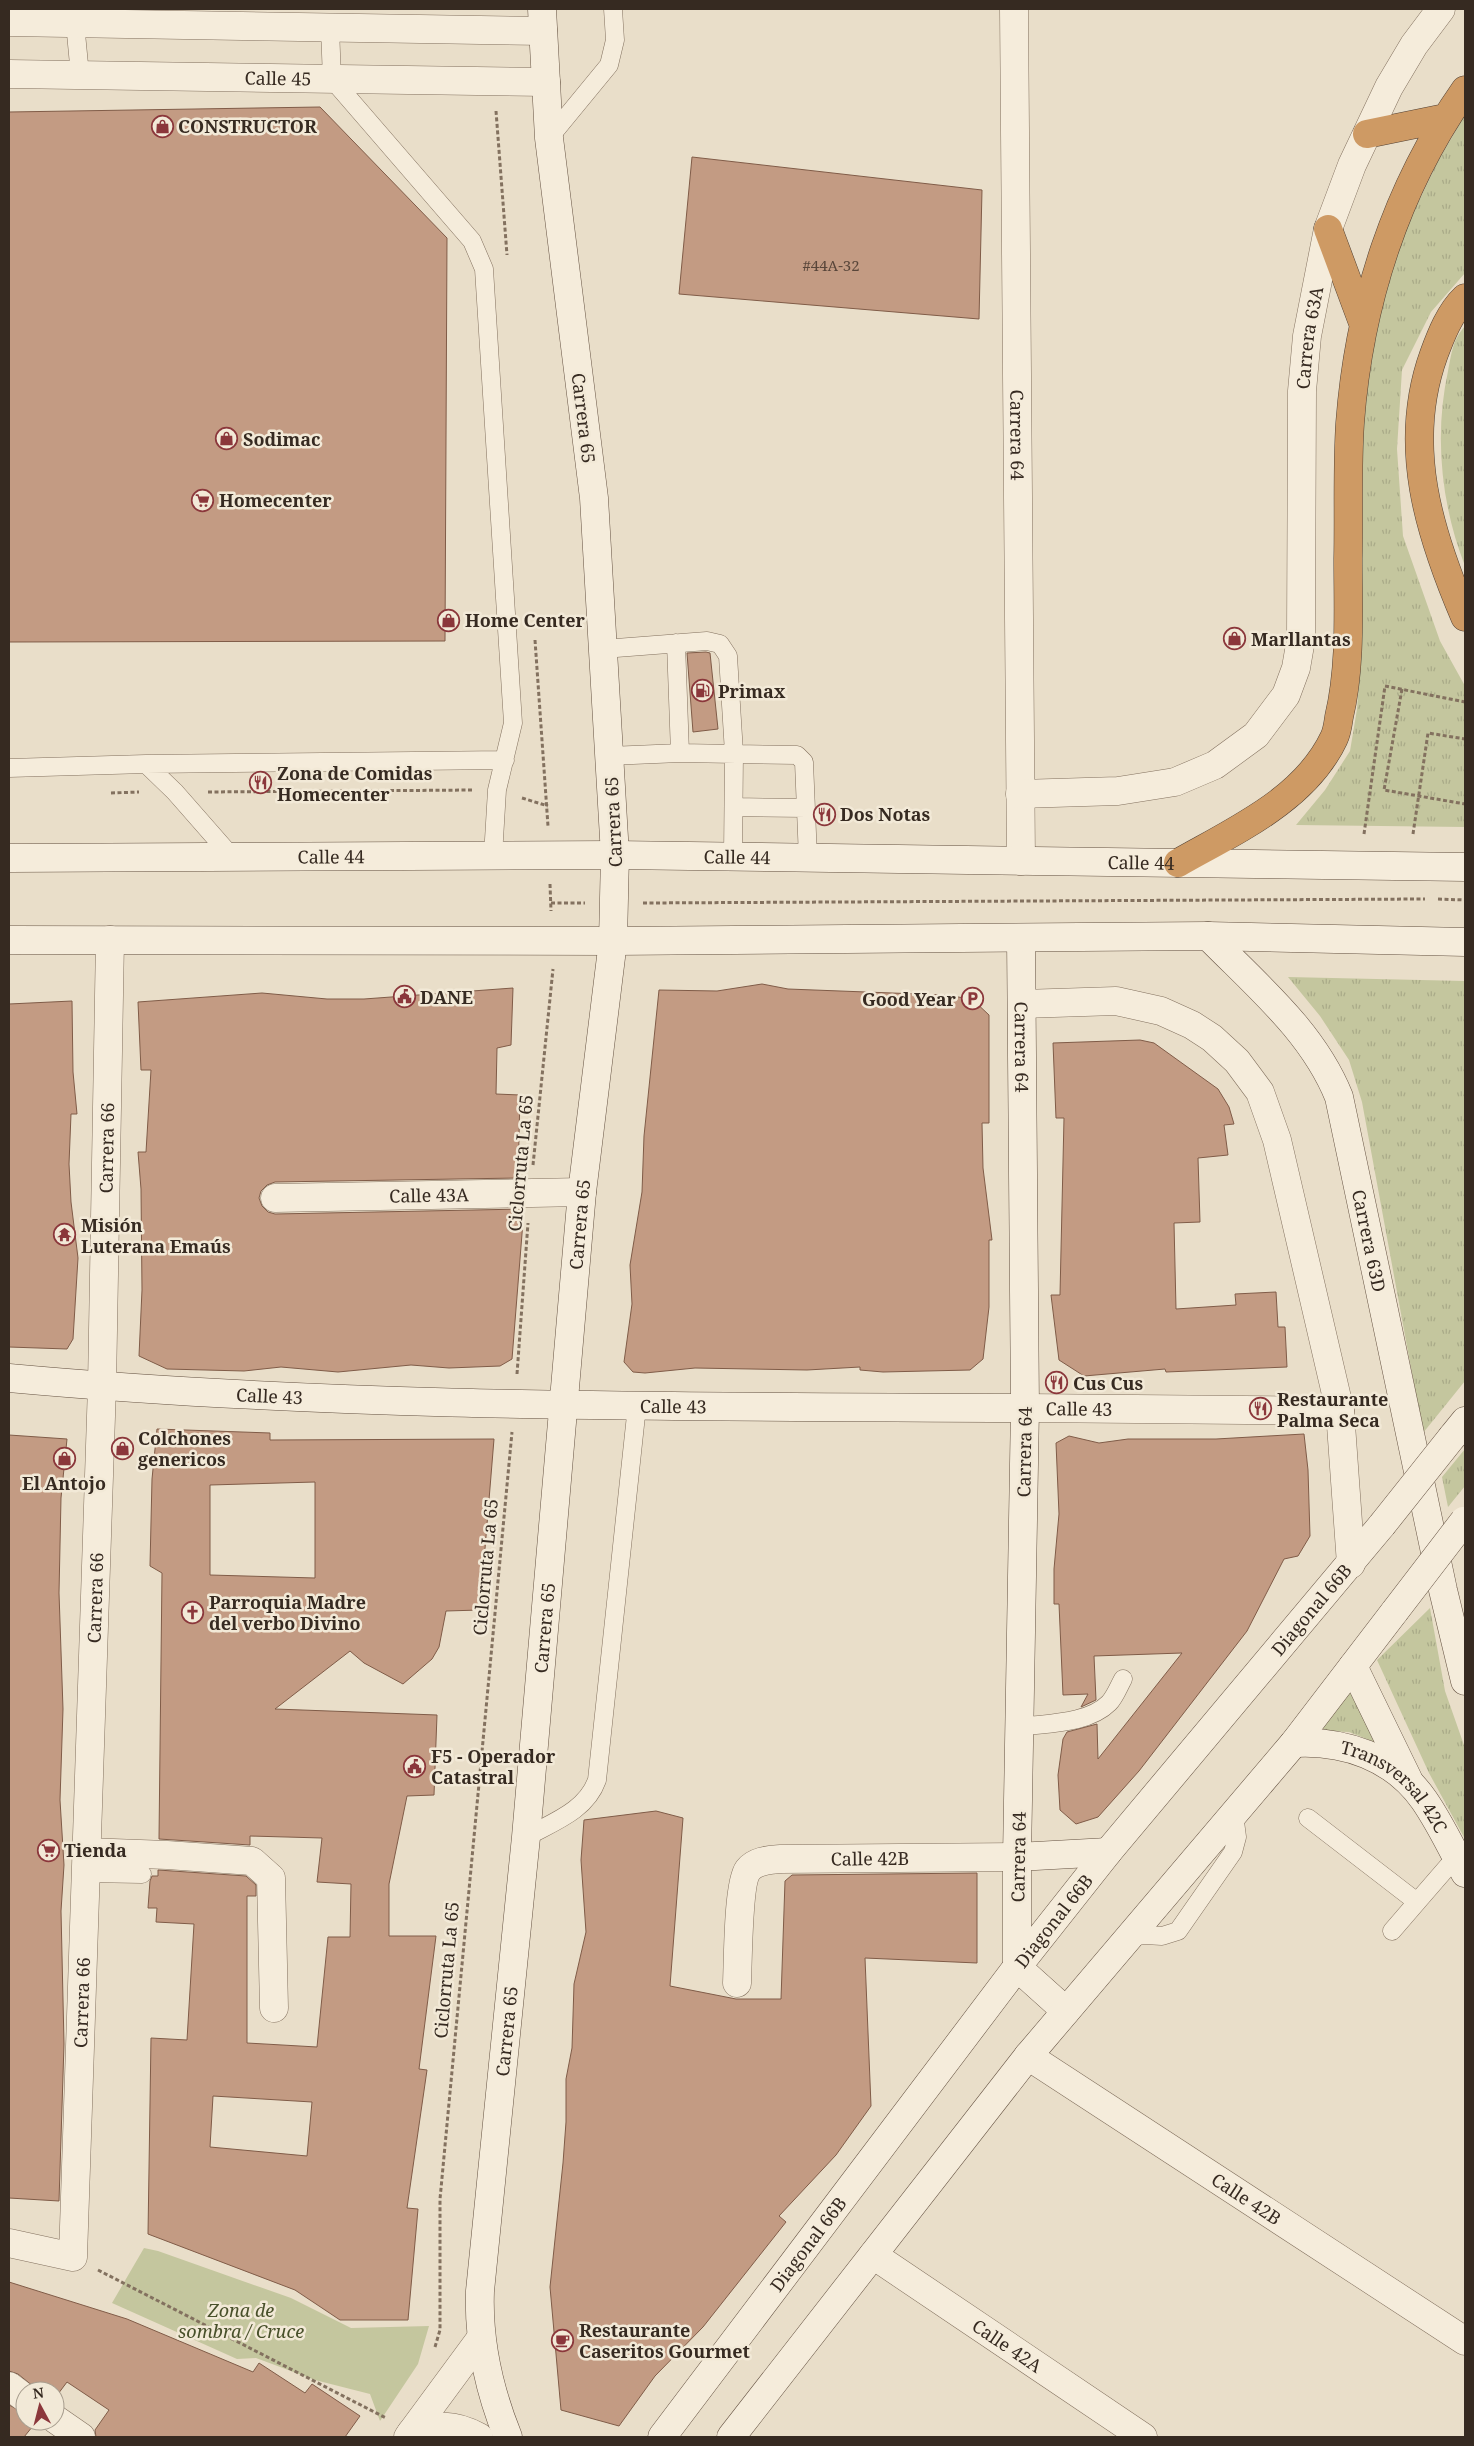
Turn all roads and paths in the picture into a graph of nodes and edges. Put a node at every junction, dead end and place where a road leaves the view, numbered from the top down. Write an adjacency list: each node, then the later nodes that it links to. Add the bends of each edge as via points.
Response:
1 (52, 9): 8 (lane)
2 (448, 9): 10 (street, via 438,20)
3 (613, 9): 18 (lane, via 615,40 609,65)
4 (1014, 9): 37 (street, Carrera 64)
5 (1441, 9): 17 (street, Carrera 63A, via 1414,45)
6 (543, 20): 10 (street); 14 (street, Carrera 65)
7 (9, 22): 8 (street)
8 (75, 23): 9 (street); 12 (lane)
9 (330, 28): 10 (street); 13 (lane)
10 (415, 29)
11 (9, 74): 12 (street, Calle 45)
12 (80, 75): 13 (street, Calle 45)
13 (332, 79): 14 (street, Calle 45); 31 (lane, via 472,241 484,268 513,723)
14 (546, 82): 18 (street, Carrera 65)
15 (1465, 90): 16 (highway)
16 (1445, 118): 17 (highway); 21 (highway, via 1386,241)
17 (1367, 134): 19 (street, Carrera 63A)
18 (549, 138): 24 (street, Carrera 65, via 594,498)
19 (1328, 230): 21 (highway); 37 (street, Carrera 63A, via 1307,336 1302,391 1301,639 1296,668 1286,694 1256,735 1215,765 1175,782 1118,791)
20 (1465, 298): 22 (highway, via 1442,332 1430,365 1422,400 1420,438 1426,508 1436,544)
21 (1363, 322): 52 (highway, via 1350,424 1345,691 1334,737 1316,767 1295,790)
22 (1465, 617)
23 (676, 644): 24 (lane); 28 (lane); 29 (lane, via 707,641 720,644 728,656)
24 (603, 649): 30 (street, Carrera 65)
25 (1402, 689): 26 (path); 38 (path, bridge, via 1384,790); 42 (path, via 1385,686)
26 (1465, 702)
27 (1465, 739): 43 (path, via 1428,733)
28 (680, 753): 29 (lane); 30 (lane)
29 (734, 753): 40 (lane); 41 (lane, via 797,755 804,762)
30 (610, 756): 44 (street, Carrera 65)
31 (505, 760): 32 (lane); 34 (lane)
32 (146, 764): 33 (lane); 36 (lane)
33 (9, 768)
34 (497, 790): 36 (path); 45 (lane)
35 (140, 792): 36 (path)
36 (175, 792): 47 (lane)
37 (1020, 794): 51 (street, Carrera 64)
38 (1465, 804)
39 (548, 806): 46 (path, Ciclorruta La 65)
40 (734, 807): 41 (lane); 48 (lane)
41 (806, 808): 50 (lane)
42 (1364, 834)
43 (1412, 834)
44 (615, 855): 46 (street, Calle 44); 48 (street, Calle 44); 61 (street, Carrera 65)
45 (493, 856): 46 (street, Calle 44); 47 (street, Calle 44)
46 (549, 856): 60 (path, Ciclorruta La 65)
47 (232, 857): 49 (street, Calle 44)
48 (732, 857): 50 (street, Calle 44)
49 (9, 858)
50 (808, 858): 51 (street, Calle 44)
51 (1021, 860): 52 (street, Calle 44)
52 (1178, 863): 53 (street, Calle 44)
53 (1465, 867)
54 (1465, 900): 55 (path)
55 (682, 903)
56 (1208, 936): 57 (street); 62 (street); 79 (street, Carrera 63D, via 1296,1026 1330,1073 1339,1097)
57 (1021, 938): 61 (street); 63 (street, Carrera 64)
58 (9, 940): 59 (street)
59 (110, 940): 60 (street); 68 (street, Carrera 66)
60 (552, 941): 61 (street); 65 (path, Ciclorruta La 65, via 553,972)
61 (613, 941): 64 (street, Carrera 65)
62 (1465, 942)
63 (1022, 1004): 72 (street, Carrera 64); 73 (street, via 1116,1001 1161,1011 1192,1025 1237,1060 1260,1092 1275,1132)
64 (582, 1192): 65 (street, Calle 43A); 69 (street, Carrera 65)
65 (530, 1193): 66 (street, Calle 43A); 70 (path, Ciclorruta La 65)
66 (275, 1198)
67 (9, 1378): 68 (street, Calle 43)
68 (102, 1386): 70 (street, Calle 43); 89 (street, Carrera 66)
69 (565, 1405): 70 (street, Calle 43); 71 (street, Calle 43); 85 (street, Carrera 65)
70 (514, 1406): 102 (path, Ciclorruta La 65, via 440,2189)
71 (637, 1406): 72 (street, Calle 43); 85 (lane, via 597,1780 592,1793 579,1807)
72 (1025, 1408): 73 (street, Calle 43); 80 (street, Carrera 64)
73 (1340, 1410): 76 (street)
74 (1459, 1429): 76 (street, Diagonal 66B, bridge)
75 (1465, 1520): 77 (street, bridge)
76 (1351, 1564): 86 (street, Diagonal 66B)
77 (1352, 1666): 81 (street); 82 (street)
78 (1123, 1679): 80 (lane, via 1110,1702 1095,1713)
79 (1465, 1681)
80 (1020, 1727): 83 (street, Carrera 64)
81 (1294, 1743): 82 (street, Transversal 42C, via 1315,1742 1349,1747 1382,1762); 97 (street)
82 (1410, 1784): 90 (street, Transversal 42C, via 1434,1815)
83 (1018, 1814): 87 (street, via 1029,1837 1042,1849); 88 (street, Carrera 64)
84 (1308, 1818): 92 (lane)
85 (526, 1837): 103 (street, Carrera 65, via 480,2292)
86 (1108, 1852): 87 (street, Calle 42B); 94 (street, Diagonal 66B)
87 (1056, 1855): 88 (street, Calle 42B)
88 (1017, 1857): 94 (street, Carrera 64); 95 (street, Calle 42B, via 762,1861 748,1870 743,1886)
89 (86, 1863): 91 (lane); 96 (street, via 158,1854 252,1861 262,1868 271,1878); 101 (street, Carrera 66)
90 (1461, 1865): 92 (lane)
91 (142, 1874)
92 (1416, 1902): 93 (lane)
93 (1392, 1931)
94 (1017, 1967): 97 (street); 110 (street, Diagonal 66B)
95 (737, 1983)
96 (274, 2008)
97 (1066, 2011): 98 (street)
98 (1028, 2056): 100 (street); 104 (street, Calle 42B)
99 (9, 2243): 101 (street)
100 (873, 2255): 111 (street); 112 (street, Calle 42A)
101 (73, 2257): 106 (path)
102 (440, 2330)
103 (481, 2338): 106 (street); 109 (street, Carrera 65, via 493,2396)
104 (1465, 2341)
105 (65, 2426): 107 (street)
106 (403, 2430): 108 (street, via 452,2426)
107 (81, 2437)
108 (478, 2437)
109 (508, 2437)
110 (662, 2437)
111 (731, 2437)
112 (1143, 2437)

